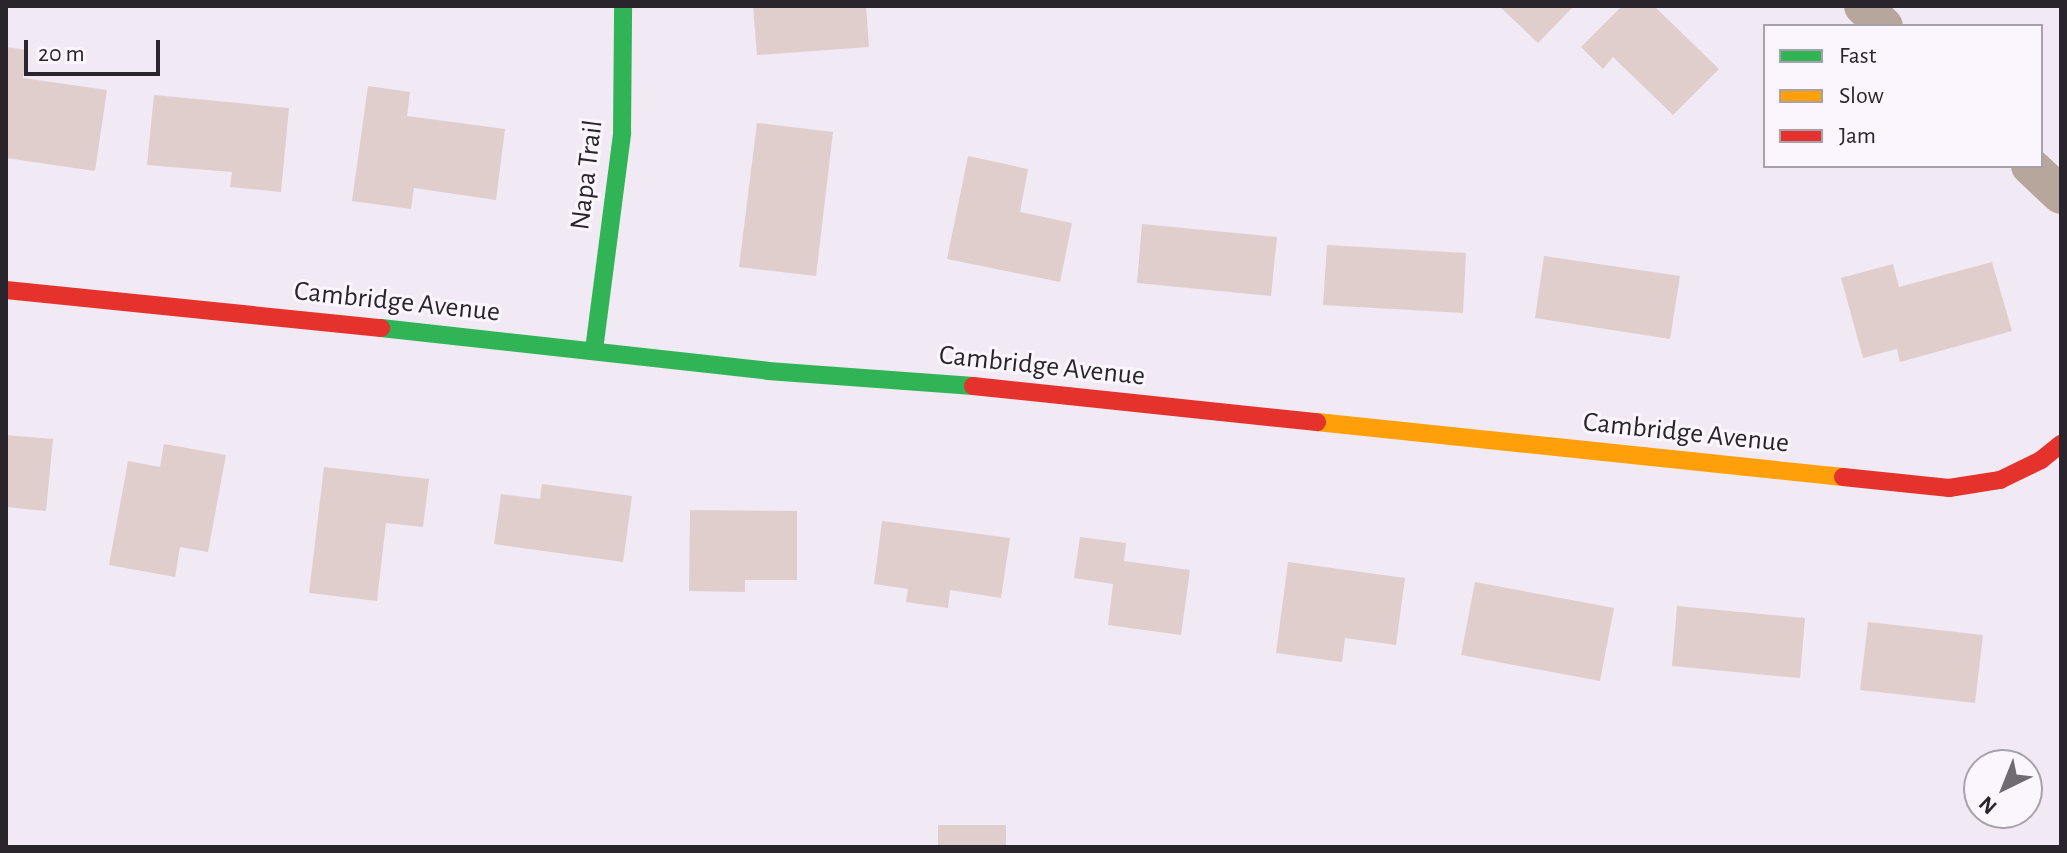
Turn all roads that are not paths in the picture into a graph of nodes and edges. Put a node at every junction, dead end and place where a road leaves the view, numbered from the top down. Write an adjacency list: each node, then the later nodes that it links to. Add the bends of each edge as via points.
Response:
1 (623, 6): 7 (street, Napa Trail, via 622,133)
2 (1863, 6): 3 (street)
3 (1882, 24)
4 (2032, 168): 5 (street)
5 (2061, 195)
6 (6, 290): 7 (street, Cambridge Avenue)
7 (594, 350): 8 (street, Cambridge Avenue, via 1949,488 2000,480)
8 (2061, 444)

